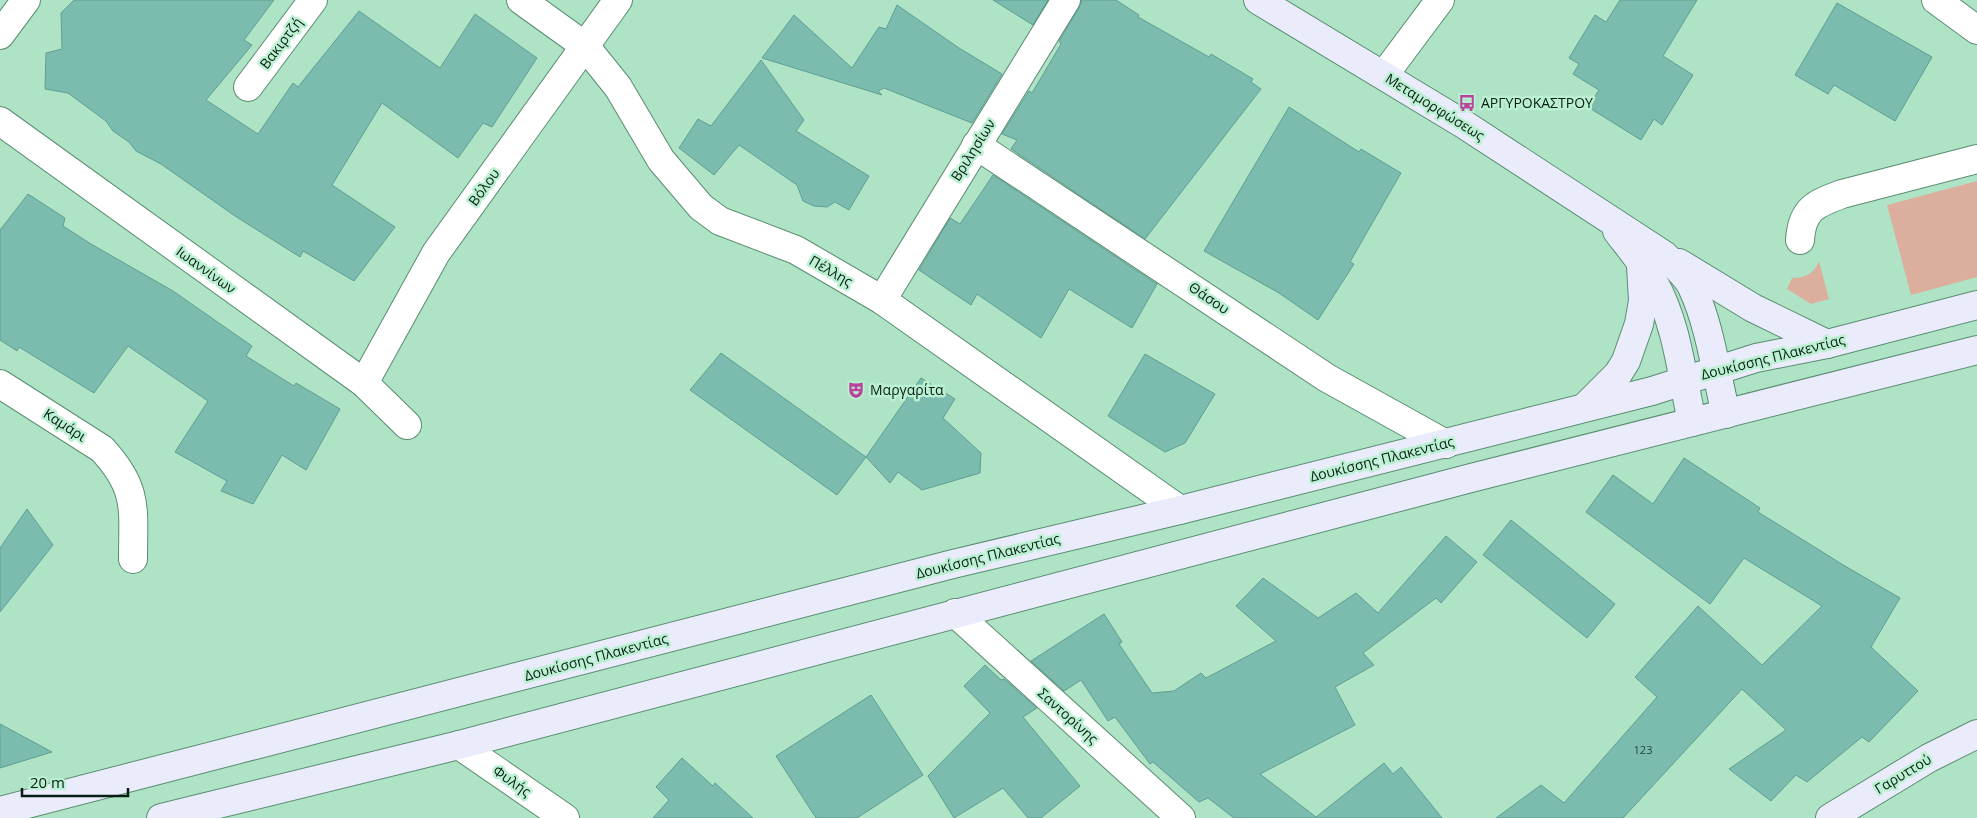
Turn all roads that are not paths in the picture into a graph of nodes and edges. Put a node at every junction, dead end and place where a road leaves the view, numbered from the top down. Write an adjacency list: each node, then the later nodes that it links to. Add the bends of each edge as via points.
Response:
1 (26, 0): 10 (street)
2 (313, 0): 13 (street, Βακιρτζή)
3 (521, 0): 11 (street, Πέλλης)
4 (618, 0): 11 (street, Βόλου)
5 (1066, 0): 15 (street, Βριλησίων)
6 (1258, 0): 12 (main road, Μεταμορφώσεως)
7 (1440, 0): 12 (street)
8 (1947, 3): 9 (street)
9 (1977, 30)
10 (0, 35)
11 (585, 46): 19 (street, Πέλλης, via 618,87 661,160 701,206 720,221 796,250); 25 (street, Βόλου, via 436,253)
12 (1384, 76): 18 (main road, Μεταμορφώσεως, via 1465,124 1608,220)
13 (248, 86)
14 (0, 121): 25 (street, Ιωαννίνων)
15 (976, 145): 19 (street, Βριλησίων); 31 (street, Θάσου, via 1327,378)
16 (1977, 159): 17 (street, via 1824,200 1809,210 1801,224)
17 (1800, 240)
18 (1653, 260): 21 (main road); 23 (main road, Μεταμορφώσεως, via 1681,272 1691,287 1705,326); 24 (main road, Μεταμορφώσεως, via 1653,281 1673,333); 27 (main road, via 1639,324 1626,361 1618,374)
19 (882, 300): 32 (street, Πέλλης)
20 (1977, 305): 21 (main road, Δουκίσσης Πλακεντίας)
21 (1827, 344): 23 (main road, Δουκίσσης Πλακεντίας)
22 (1977, 350): 28 (main road)
23 (1715, 370): 24 (main road, Δουκίσσης Πλακεντίας); 28 (main road, Μεταμορφώσεως)
24 (1683, 380): 27 (main road, Δουκίσσης Πλακεντίας); 29 (main road, Μεταμορφώσεως)
25 (364, 383): 30 (street, Ιωαννίνων)
26 (0, 384): 33 (street, Καμάρι, via 102,449 123,475 134,504)
27 (1584, 407): 31 (main road, Δουκίσσης Πλακεντίας)
28 (1726, 414): 29 (main road)
29 (1692, 422): 34 (main road)
30 (407, 425)
31 (1446, 444): 32 (main road, Δουκίσσης Πλακεντίας)
32 (1180, 510): 37 (main road, Δουκίσσης Πλακεντίας, via 954,564)
33 (133, 559)
34 (955, 614): 36 (main road); 40 (street, Σαντορίνης)
35 (1977, 734): 41 (main road, Γαρυττού, via 1928,758)
36 (459, 745): 38 (main road); 39 (street, Φυλής)
37 (0, 811)
38 (161, 818)
39 (565, 818)
40 (1181, 818)
41 (1830, 818)

